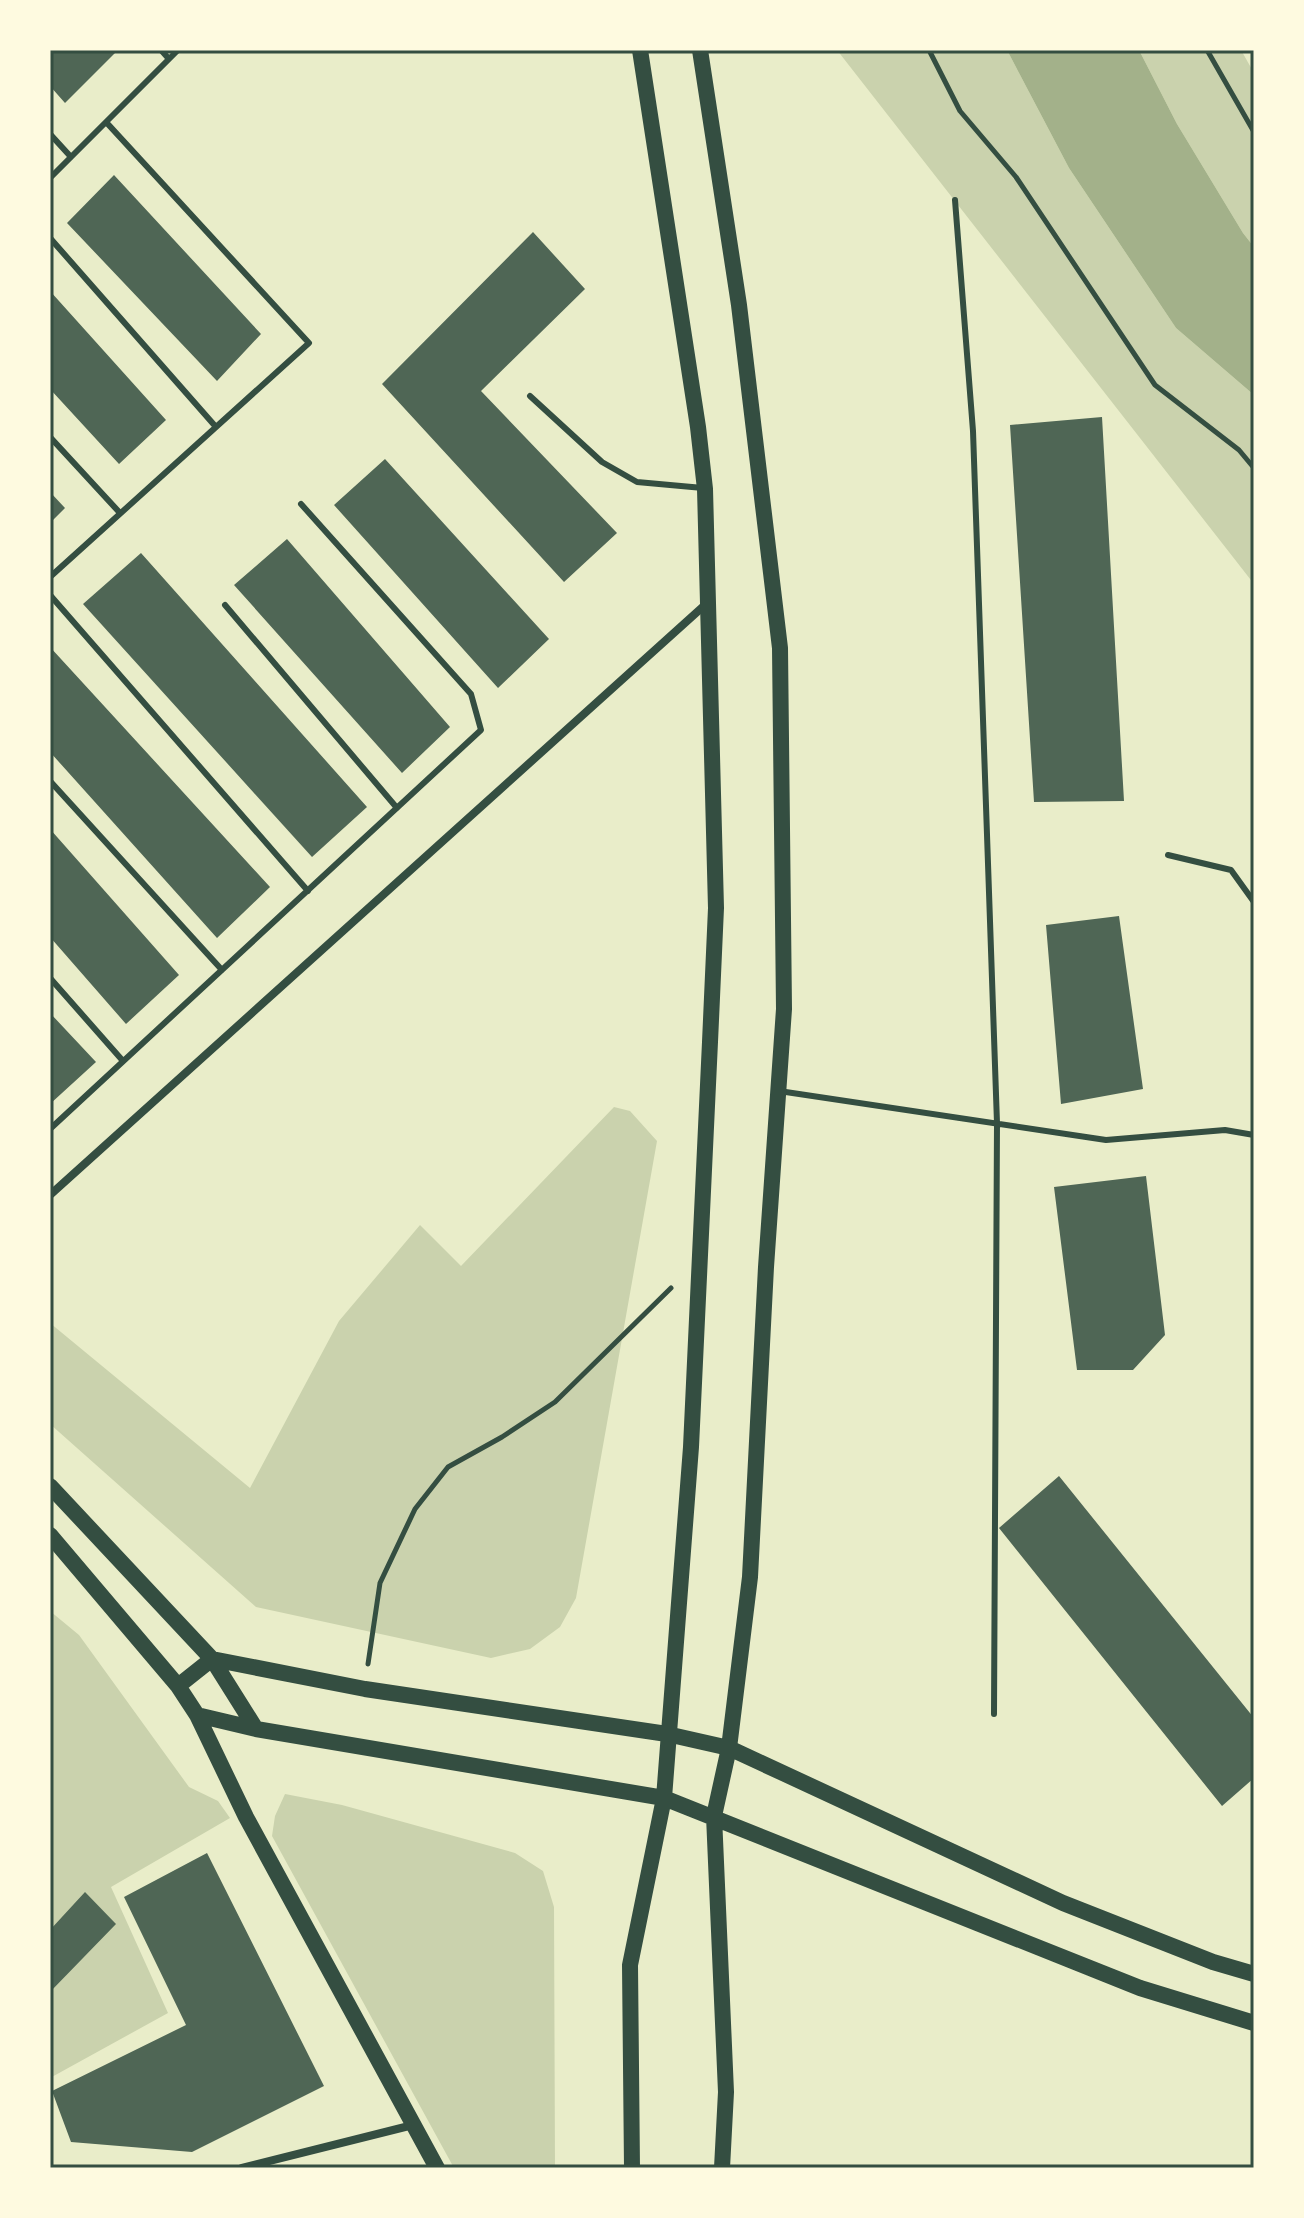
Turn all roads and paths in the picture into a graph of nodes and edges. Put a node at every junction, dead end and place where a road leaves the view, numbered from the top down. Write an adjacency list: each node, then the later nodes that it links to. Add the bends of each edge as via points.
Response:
1 (161, 50): 7 (lane)
2 (178, 50): 7 (lane)
3 (640, 50): 19 (main road)
4 (700, 50): 34 (main road, via 739,305 780,648 784,1009)
5 (929, 50): 18 (path, via 960,111 1016,177 1155,385 1239,450)
6 (1207, 50): 9 (path)
7 (169, 59): 8 (lane)
8 (106, 122): 11 (lane); 16 (lane, via 309,343)
9 (1254, 132)
10 (50, 134): 11 (lane)
11 (71, 157): 12 (lane)
12 (50, 178)
13 (955, 200): 35 (lane, via 973,431)
14 (50, 238): 16 (lane)
15 (530, 396): 19 (lane, via 602,462 637,482)
16 (216, 427): 21 (lane)
17 (50, 437): 21 (lane)
18 (1254, 468)
19 (705, 489): 24 (main road)
20 (301, 504): 27 (lane, via 471,694 481,730)
21 (120, 513): 22 (lane)
22 (50, 577)
23 (50, 595): 29 (lane)
24 (708, 602): 38 (street); 39 (main road, via 716,908)
25 (225, 605): 27 (lane)
26 (50, 781): 31 (lane)
27 (397, 808): 29 (lane)
28 (1168, 855): 30 (lane, via 1231,870)
29 (308, 891): 31 (lane)
30 (1254, 902)
31 (222, 970): 33 (lane)
32 (50, 978): 33 (lane)
33 (123, 1061): 36 (lane)
34 (779, 1091): 35 (lane); 49 (main road, via 750,1577)
35 (997, 1123): 37 (lane, via 1106,1140 1225,1130); 45 (lane)
36 (50, 1129)
37 (1254, 1135)
38 (50, 1195)
39 (699, 1260): 44 (path, via 555,1402 448,1467 415,1509 380,1583); 48 (main road, via 691,1447)
40 (50, 1486): 42 (main road)
41 (50, 1535): 43 (main road)
42 (212, 1659): 43 (main road); 44 (main road); 47 (main road)
43 (178, 1686): 46 (main road)
44 (365, 1689): 48 (main road)
45 (994, 1714)
46 (197, 1715): 47 (main road); 54 (main road, via 246,1817)
47 (256, 1729): 50 (main road)
48 (667, 1734): 49 (main road); 50 (main road)
49 (729, 1748): 51 (main road); 52 (main road, via 1063,1903)
50 (664, 1798): 51 (main road); 57 (main road, via 630,1965)
51 (714, 1816): 53 (main road, via 1140,1988); 58 (main road, via 726,2092)
52 (1254, 1974)
53 (1254, 2023)
54 (414, 2125): 55 (street); 56 (main road)
55 (242, 2168)
56 (437, 2168)
57 (632, 2168)
58 (722, 2168)

